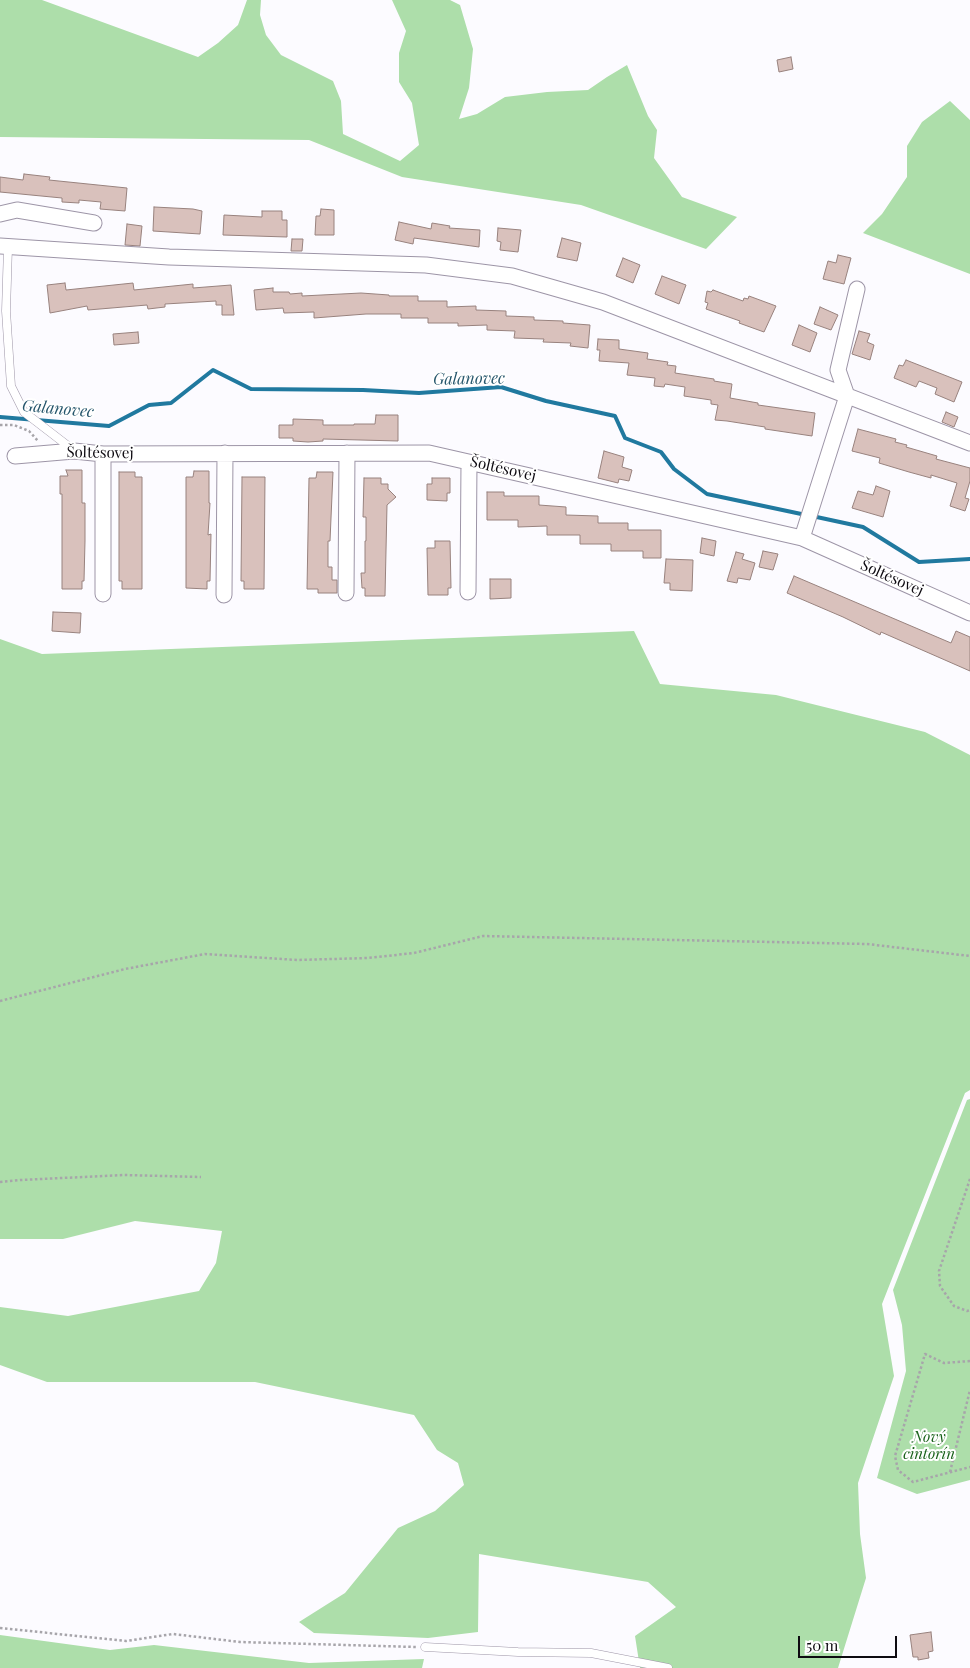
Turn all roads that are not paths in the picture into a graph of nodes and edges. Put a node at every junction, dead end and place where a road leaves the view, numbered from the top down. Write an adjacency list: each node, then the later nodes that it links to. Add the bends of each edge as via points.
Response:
1 (0, 214): 2 (street, via 17,210)
2 (94, 223)
3 (4, 247): 5 (street, via 169,257 426,265 512,276 603,302); 7 (lane, via 12,386 24,412)
4 (857, 288): 5 (street, via 838,370)
5 (847, 396): 6 (street); 13 (street)
6 (970, 443)
7 (74, 451): 10 (street, Šoltésovej); 11 (street, Šoltésovej)
8 (225, 453): 9 (street, Šoltésovej); 10 (street, Šoltésovej); 17 (street)
9 (347, 453): 12 (street, Šoltésovej, via 429,452); 15 (street)
10 (103, 454): 16 (street)
11 (15, 456)
12 (469, 462): 13 (street, Šoltésovej); 14 (street)
13 (802, 538): 18 (street, Šoltésovej)
14 (468, 592)
15 (346, 593)
16 (102, 594)
17 (224, 595)
18 (970, 613)
19 (425, 1647): 20 (lane, via 591,1652)
20 (668, 1668)

